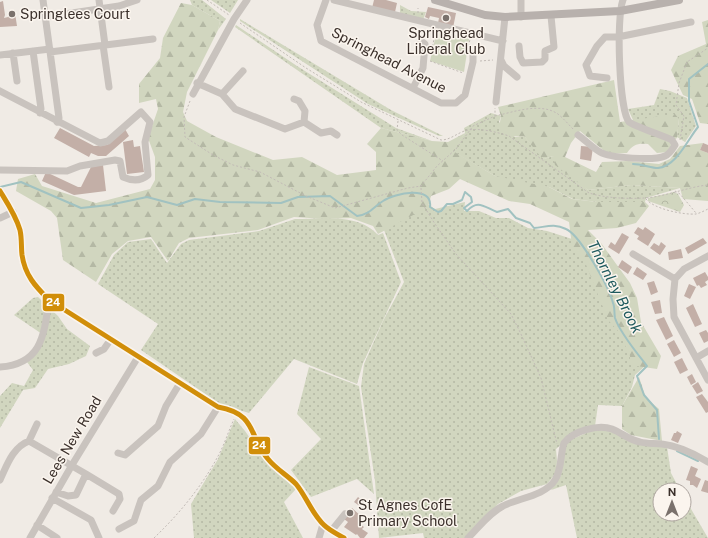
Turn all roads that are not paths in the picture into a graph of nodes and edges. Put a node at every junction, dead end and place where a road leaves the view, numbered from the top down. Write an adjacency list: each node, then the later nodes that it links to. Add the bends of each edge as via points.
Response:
1 (43, 0): 15 (street)
2 (99, 0): 12 (street)
3 (137, 0): 12 (street)
4 (247, 0): 35 (street)
5 (326, 0): 37 (street, Springhead Avenue, via 317,26 322,41)
6 (334, 0): 22 (street, via 436,27)
7 (435, 0): 11 (main road)
8 (521, 0): 17 (street)
9 (623, 0): 13 (street)
10 (679, 0): 13 (main road)
11 (453, 2): 16 (main road, via 485,15)
12 (100, 9): 15 (street); 23 (street)
13 (620, 11): 14 (main road); 19 (street)
14 (550, 16): 17 (main road); 24 (street, via 554,47 545,51 545,59 542,62 523,63)
15 (45, 17): 26 (street)
16 (505, 17): 17 (main road); 22 (street)
17 (521, 17)
18 (691, 22): 19 (street)
19 (618, 37): 33 (street, via 605,37 586,65 590,76); 47 (street, via 624,112 630,122 672,140 675,145 670,154 664,157 644,159 601,153)
20 (153, 39): 23 (street)
21 (421, 41): 37 (street, via 425,44 424,66)
22 (503, 41): 30 (street)
23 (104, 45): 26 (street); 36 (street)
24 (519, 46)
25 (36, 50): 26 (street); 27 (street); 43 (street)
26 (50, 50): 44 (street)
27 (16, 53): 29 (street); 34 (street)
28 (470, 54): 37 (street, Springhead Avenue, via 473,62 465,95 456,103 441,103)
29 (0, 55)
30 (501, 59): 32 (street, via 504,66); 42 (street)
31 (243, 71): 40 (street)
32 (516, 77)
33 (607, 78)
34 (17, 81)
35 (197, 83): 39 (street); 40 (street)
36 (109, 87)
37 (413, 88)
38 (0, 91): 43 (street)
39 (193, 94)
40 (222, 94): 45 (street, via 235,109 285,129)
41 (294, 99): 45 (street, via 299,101 305,111)
42 (496, 102)
43 (40, 113): 44 (street)
44 (57, 122): 48 (street, via 100,143 108,141 141,112 150,122 145,142 148,175 143,179 129,180 123,177 120,161 115,160 67,171)
45 (304, 122): 46 (street, via 321,133 331,131)
46 (337, 135)
47 (578, 135)
48 (0, 170)
49 (0, 191): 50 (street)
50 (13, 212): 51 (street); 55 (street, via 20,230 23,260 28,275)
51 (0, 218)
52 (633, 254): 54 (street)
53 (708, 256): 54 (street, via 684,269)
54 (675, 278): 60 (street, via 674,317)
55 (49, 300): 56 (street); 61 (street, via 44,335 38,348 24,362)
56 (111, 339): 58 (street, via 104,349); 59 (street)
57 (708, 351): 60 (street)
58 (96, 353)
59 (138, 357): 63 (street); 69 (street, Lees New Road)
60 (696, 358): 62 (street)
61 (0, 367)
62 (708, 380)
63 (180, 383): 64 (street); 67 (street, via 158,426 125,455)
64 (218, 407): 76 (street, via 246,419 267,458 299,488); 78 (street, via 201,434 170,462 158,486 141,500 134,521)
65 (37, 424): 66 (street)
66 (29, 441): 69 (street); 71 (street, via 16,448)
67 (118, 453)
68 (708, 462): 85 (street, via 677,447 640,442 611,429 578,432 564,443 559,470 554,481 543,490 499,509)
69 (72, 465): 70 (street); 72 (street, Lees New Road)
70 (86, 474): 72 (street, via 76,495 68,496); 74 (street, via 119,494 120,499)
71 (0, 480)
72 (56, 492): 73 (street, Lees New Road)
73 (52, 498): 77 (street, Lees New Road); 82 (street, via 91,520)
74 (113, 510)
75 (345, 514): 79 (street)
76 (323, 524): 79 (street); 83 (street)
77 (37, 526): 80 (street, Lees New Road); 81 (street)
78 (119, 529)
79 (332, 530): 84 (street)
80 (30, 538)
81 (57, 538)
82 (99, 538)
83 (319, 538)
84 (344, 538)
85 (468, 538)

